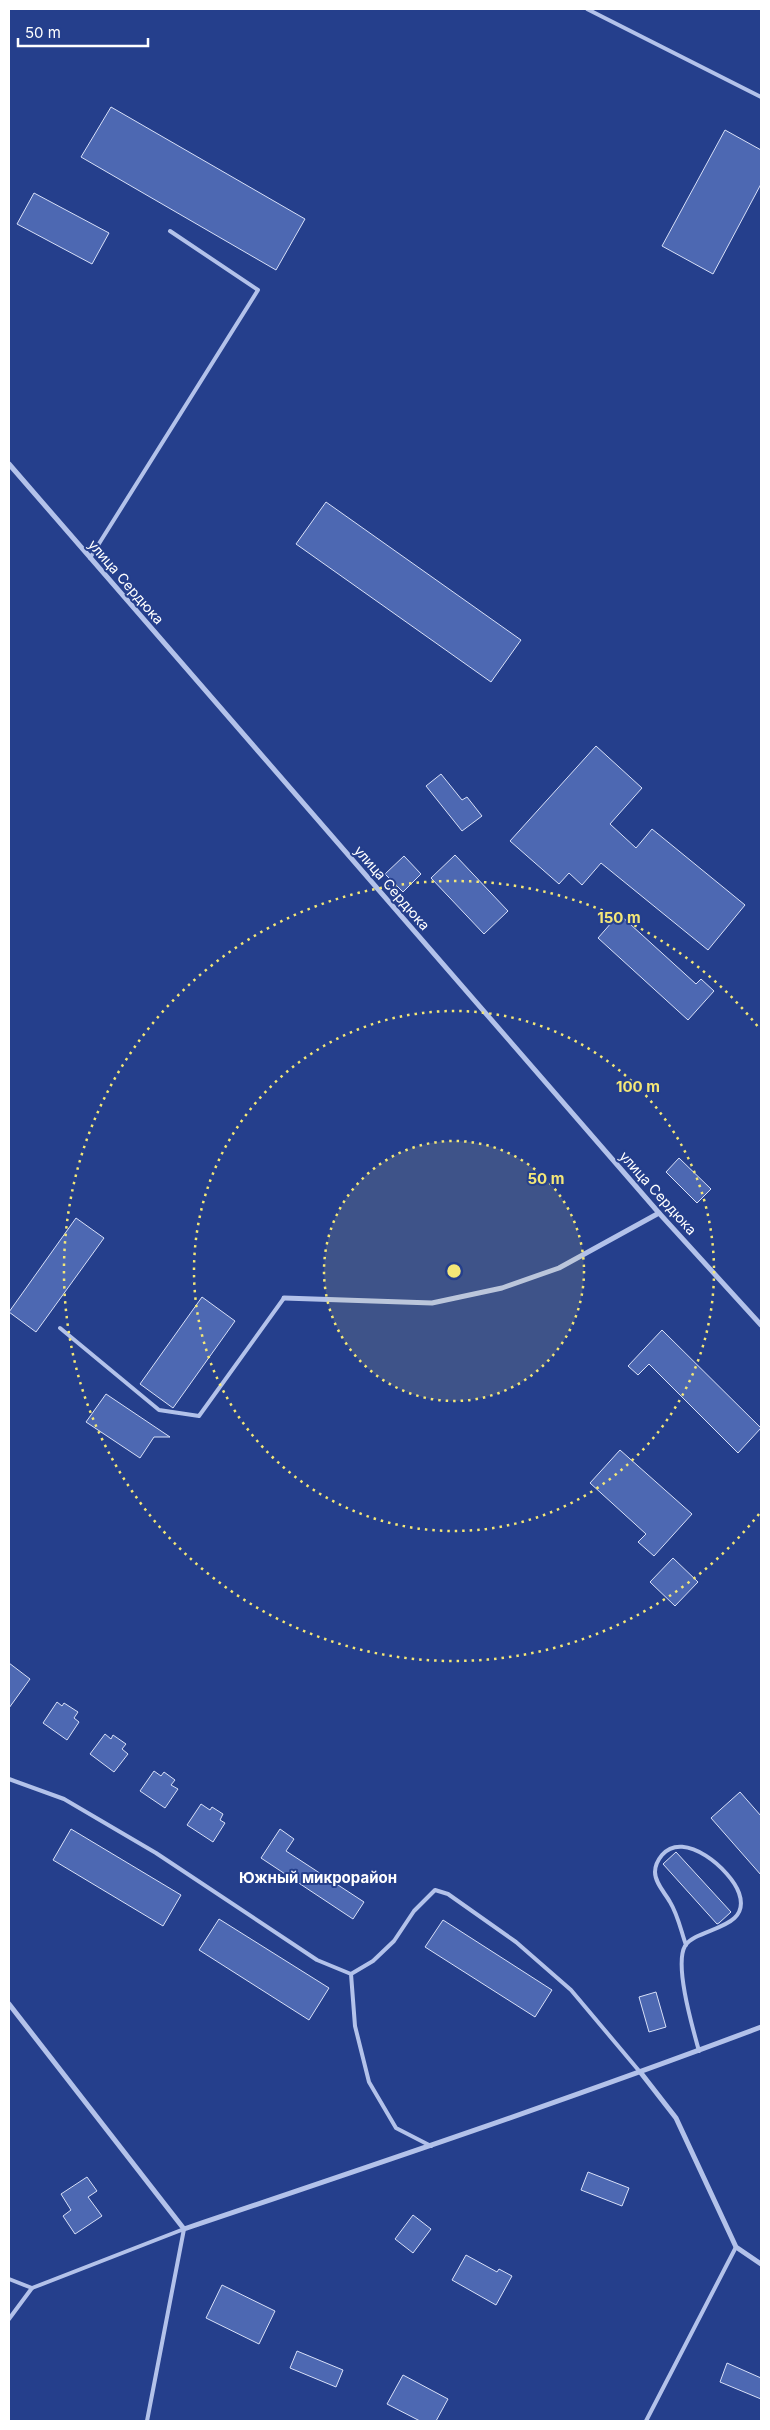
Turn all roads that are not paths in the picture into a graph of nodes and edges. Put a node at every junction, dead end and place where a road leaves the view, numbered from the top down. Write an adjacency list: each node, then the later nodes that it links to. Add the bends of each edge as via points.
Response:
1 (587, 9): 2 (lane)
2 (761, 97)
3 (170, 231): 5 (lane, via 258,290)
4 (9, 464): 5 (street, улица Сердюка)
5 (90, 558): 6 (street, улица Сердюка)
6 (660, 1213): 7 (street, via 559,1268 493,1290 432,1304); 8 (street, улица Сердюка)
7 (284, 1298): 9 (lane, via 200,1416 159,1410)
8 (761, 1324)
9 (60, 1328)
10 (9, 1779): 12 (lane, via 64,1799 156,1853 317,1960)
11 (686, 1945): 11 (lane, via 730,1922 737,1913 740,1895 730,1875 716,1864 699,1852 678,1847 663,1854 656,1864 655,1875 675,1912); 15 (lane, via 683,1983)
12 (350, 1974): 16 (lane, via 373,1961 394,1941 414,1911 434,1890 448,1894 516,1942 571,1990); 17 (lane, via 355,2026 370,2082 396,2128)
13 (9, 2004): 18 (street)
14 (761, 2027): 15 (street)
15 (699, 2050): 16 (street)
16 (641, 2073): 17 (street); 19 (street, via 676,2118)
17 (432, 2146): 18 (street)
18 (184, 2228): 22 (lane); 24 (lane)
19 (736, 2247): 20 (street); 25 (lane)
20 (761, 2264)
21 (9, 2279): 22 (lane)
22 (32, 2288): 23 (lane)
23 (9, 2320)
24 (147, 2421)
25 (646, 2421)

